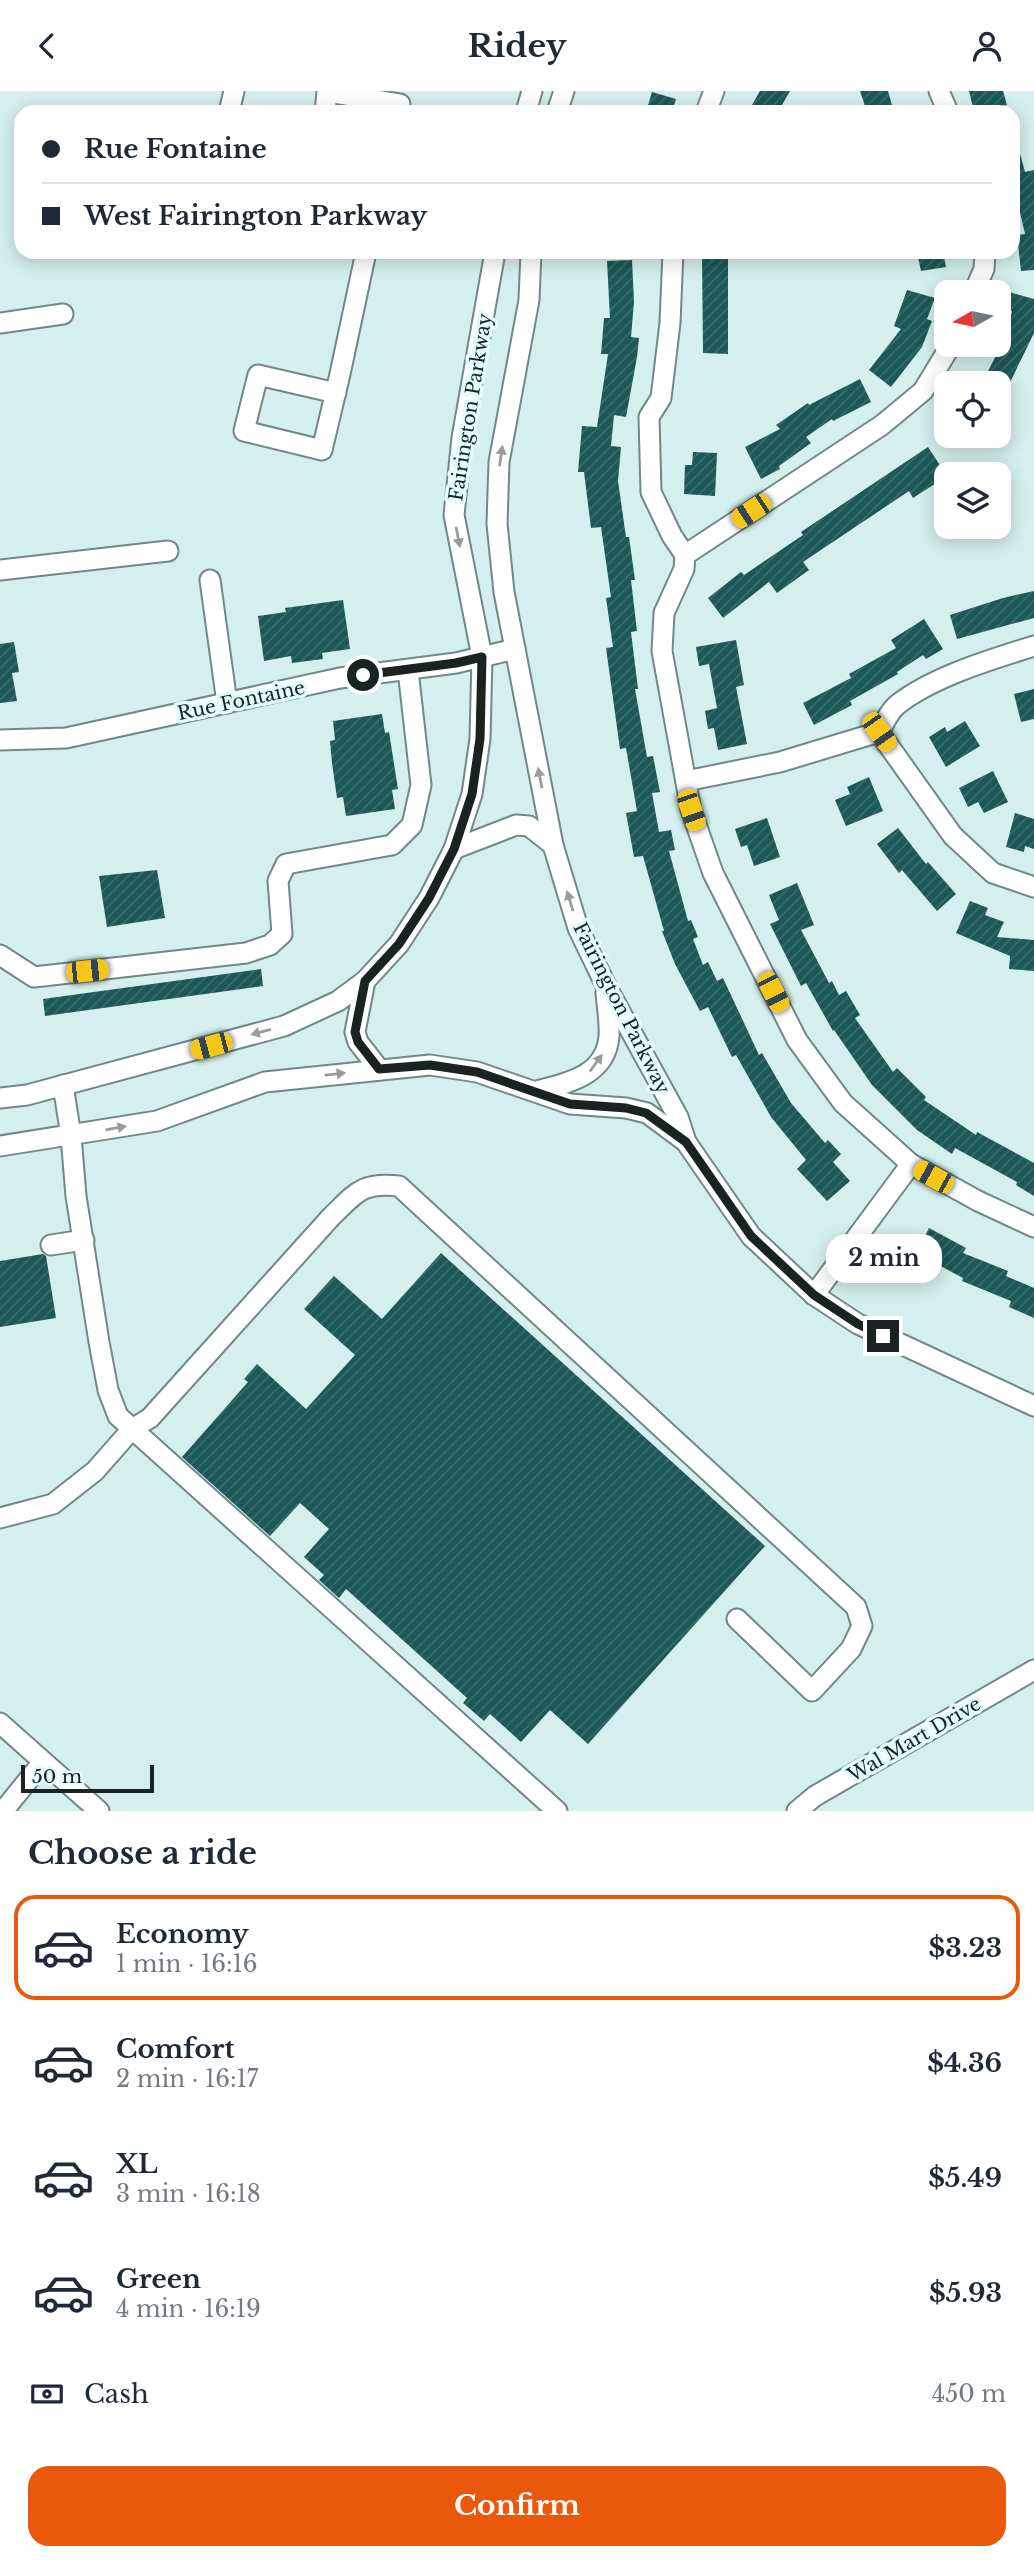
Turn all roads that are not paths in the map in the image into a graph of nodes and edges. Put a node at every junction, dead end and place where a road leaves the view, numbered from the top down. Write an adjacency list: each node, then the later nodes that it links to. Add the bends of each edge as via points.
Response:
1 (326, 105): 2 (street, via 327,92)
2 (386, 105)
3 (365, 259): 12 (street)
4 (494, 259): 19 (street, Fairington Parkway, one-way to 19, via 462,438 454,515)
5 (531, 259): 18 (street, Fairington Parkway, one-way to 5, via 503,592 499,475 529,300)
6 (673, 259): 14 (street, via 661,398 649,417 651,492)
7 (985, 259): 8 (street)
8 (979, 280)
9 (63, 314): 10 (street)
10 (0, 323)
11 (944, 357): 14 (street, via 923,391 882,425)
12 (336, 393): 12 (street, via 322,450 244,431 258,375)
13 (168, 551): 15 (street)
14 (685, 555): 24 (street, via 684,569 664,613 662,651)
15 (0, 570)
16 (210, 580): 21 (street)
17 (1034, 646): 22 (street, via 984,661 926,688 895,706)
18 (515, 649): 19 (street, Rue Fontaine); 25 (street, Fairington Parkway, one-way to 18)
19 (482, 657): 20 (street, Rue Fontaine); 26 (street, Fairington Parkway, via 480,739 472,794)
20 (408, 670): 21 (street, Rue Fontaine, via 340,678); 28 (street, via 421,785 412,825 393,845 286,864 278,881 282,934 270,945 246,953 34,977)
21 (227, 703): 23 (street, Rue Fontaine, via 66,738)
22 (879, 732): 24 (street, via 780,762); 27 (street, via 953,836 993,873)
23 (0, 740)
24 (686, 781): 38 (street, via 713,873 797,1040 842,1103)
25 (553, 845): 26 (street, via 529,826 516,825); 30 (street, Fairington Parkway, one-way to 25, via 578,928)
26 (454, 849): 29 (street, Fairington Parkway, via 399,944)
27 (1034, 887)
28 (0, 955)
29 (365, 981): 31 (street, via 355,1032); 32 (street, Fairington Parkway, one-way to 32, via 338,1001 284,1026)
30 (606, 986): 33 (street, one-way to 30, via 587,1075 600,1060 609,1038); 36 (street, Fairington Parkway, via 678,1117)
31 (379, 1069): 33 (street, via 430,1065 477,1072); 35 (street, one-way to 31, via 157,1121 265,1082)
32 (63, 1085): 34 (street, Fairington Parkway); 35 (street)
33 (537, 1091): 36 (street, via 570,1104 646,1113)
34 (0, 1098)
35 (71, 1136): 37 (street); 40 (street)
36 (686, 1142): 42 (street, via 751,1236)
37 (0, 1146)
38 (911, 1164): 39 (street); 42 (street)
39 (1034, 1227)
40 (84, 1240): 41 (street); 44 (street, via 107,1390 118,1416)
41 (51, 1245)
42 (814, 1295): 43 (street, via 858,1324)
43 (1034, 1406)
44 (132, 1429): 45 (street, via 95,1471 53,1504); 46 (street, via 150,1418 360,1189 399,1186 856,1607 862,1626 851,1649 812,1691); 52 (street)
45 (0, 1518)
46 (737, 1619)
47 (1034, 1670): 53 (street, Wal Mart Drive)
48 (0, 1723): 49 (street)
49 (43, 1762): 50 (street); 51 (street)
50 (3, 1811)
51 (99, 1811)
52 (557, 1811)
53 (797, 1811)

